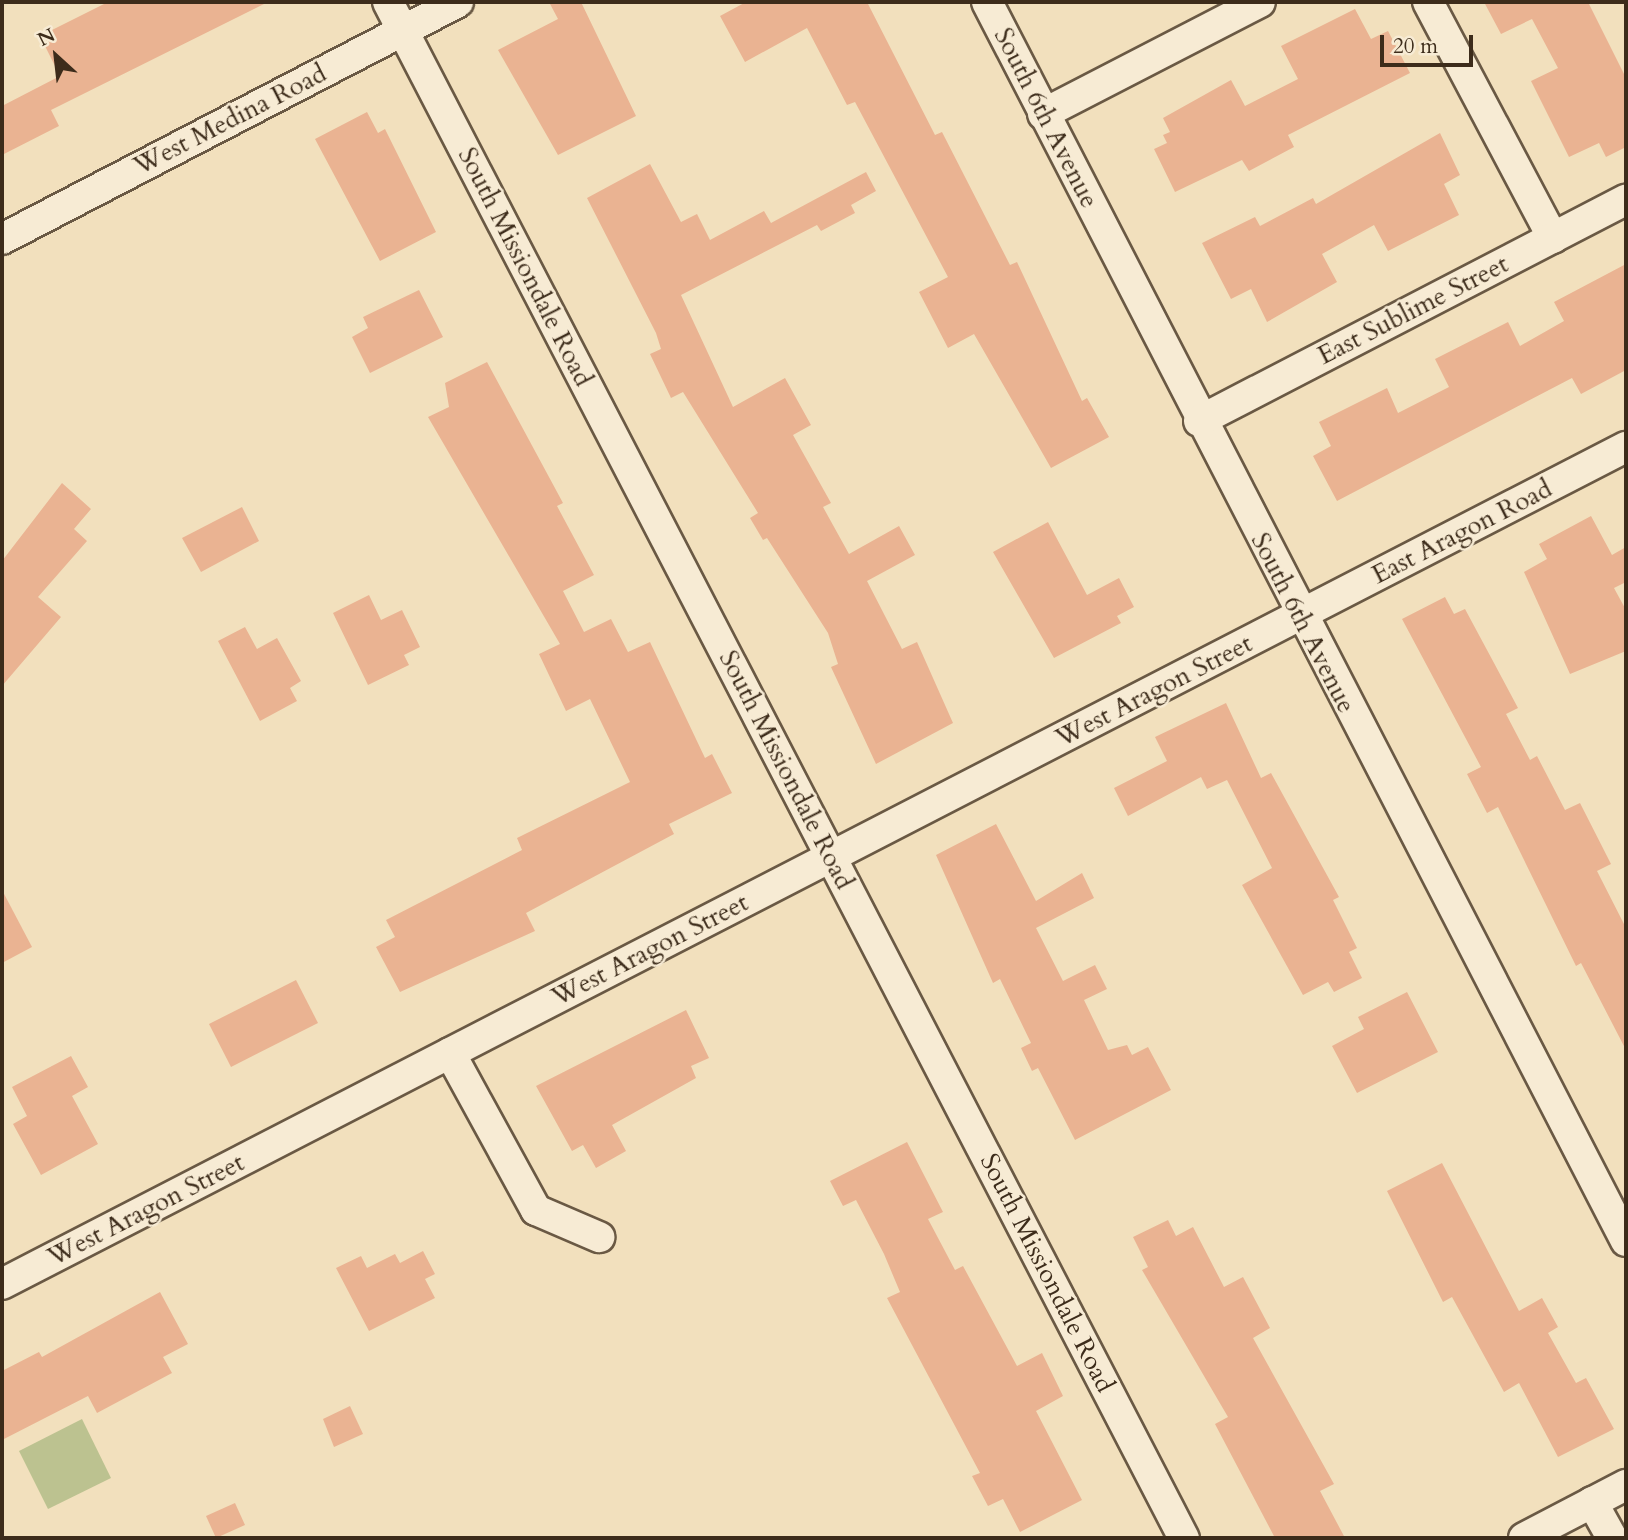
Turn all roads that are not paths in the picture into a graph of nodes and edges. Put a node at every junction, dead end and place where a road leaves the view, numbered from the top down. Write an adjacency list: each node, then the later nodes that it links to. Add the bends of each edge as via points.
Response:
1 (388, 2): 6 (street, South Missiondale Road)
2 (458, 2): 6 (street, West Medina Road)
3 (987, 2): 7 (street, South 6th Avenue)
4 (1260, 2): 7 (street)
5 (1428, 2): 9 (street)
6 (403, 30): 10 (street, West Medina Road); 14 (street, South Missiondale Road)
7 (1044, 114): 11 (street, South 6th Avenue)
8 (1626, 200): 9 (street, East Sublime Street)
9 (1553, 238): 11 (street, East Sublime Street)
10 (2, 239)
11 (1199, 421): 13 (street, South 6th Avenue)
12 (1626, 447): 13 (street, East Aragon Road)
13 (1299, 617): 14 (street, West Aragon Street); 17 (street, South 6th Avenue)
14 (831, 857): 15 (street, West Aragon Street); 21 (street, South Missiondale Road)
15 (450, 1053): 16 (street, via 536,1210); 18 (street, West Aragon Street)
16 (599, 1237)
17 (1626, 1241)
18 (2, 1284)
19 (1626, 1485): 20 (street)
20 (1592, 1502): 22 (street); 23 (street)
21 (1184, 1538)
22 (1524, 1538)
23 (1612, 1538)

